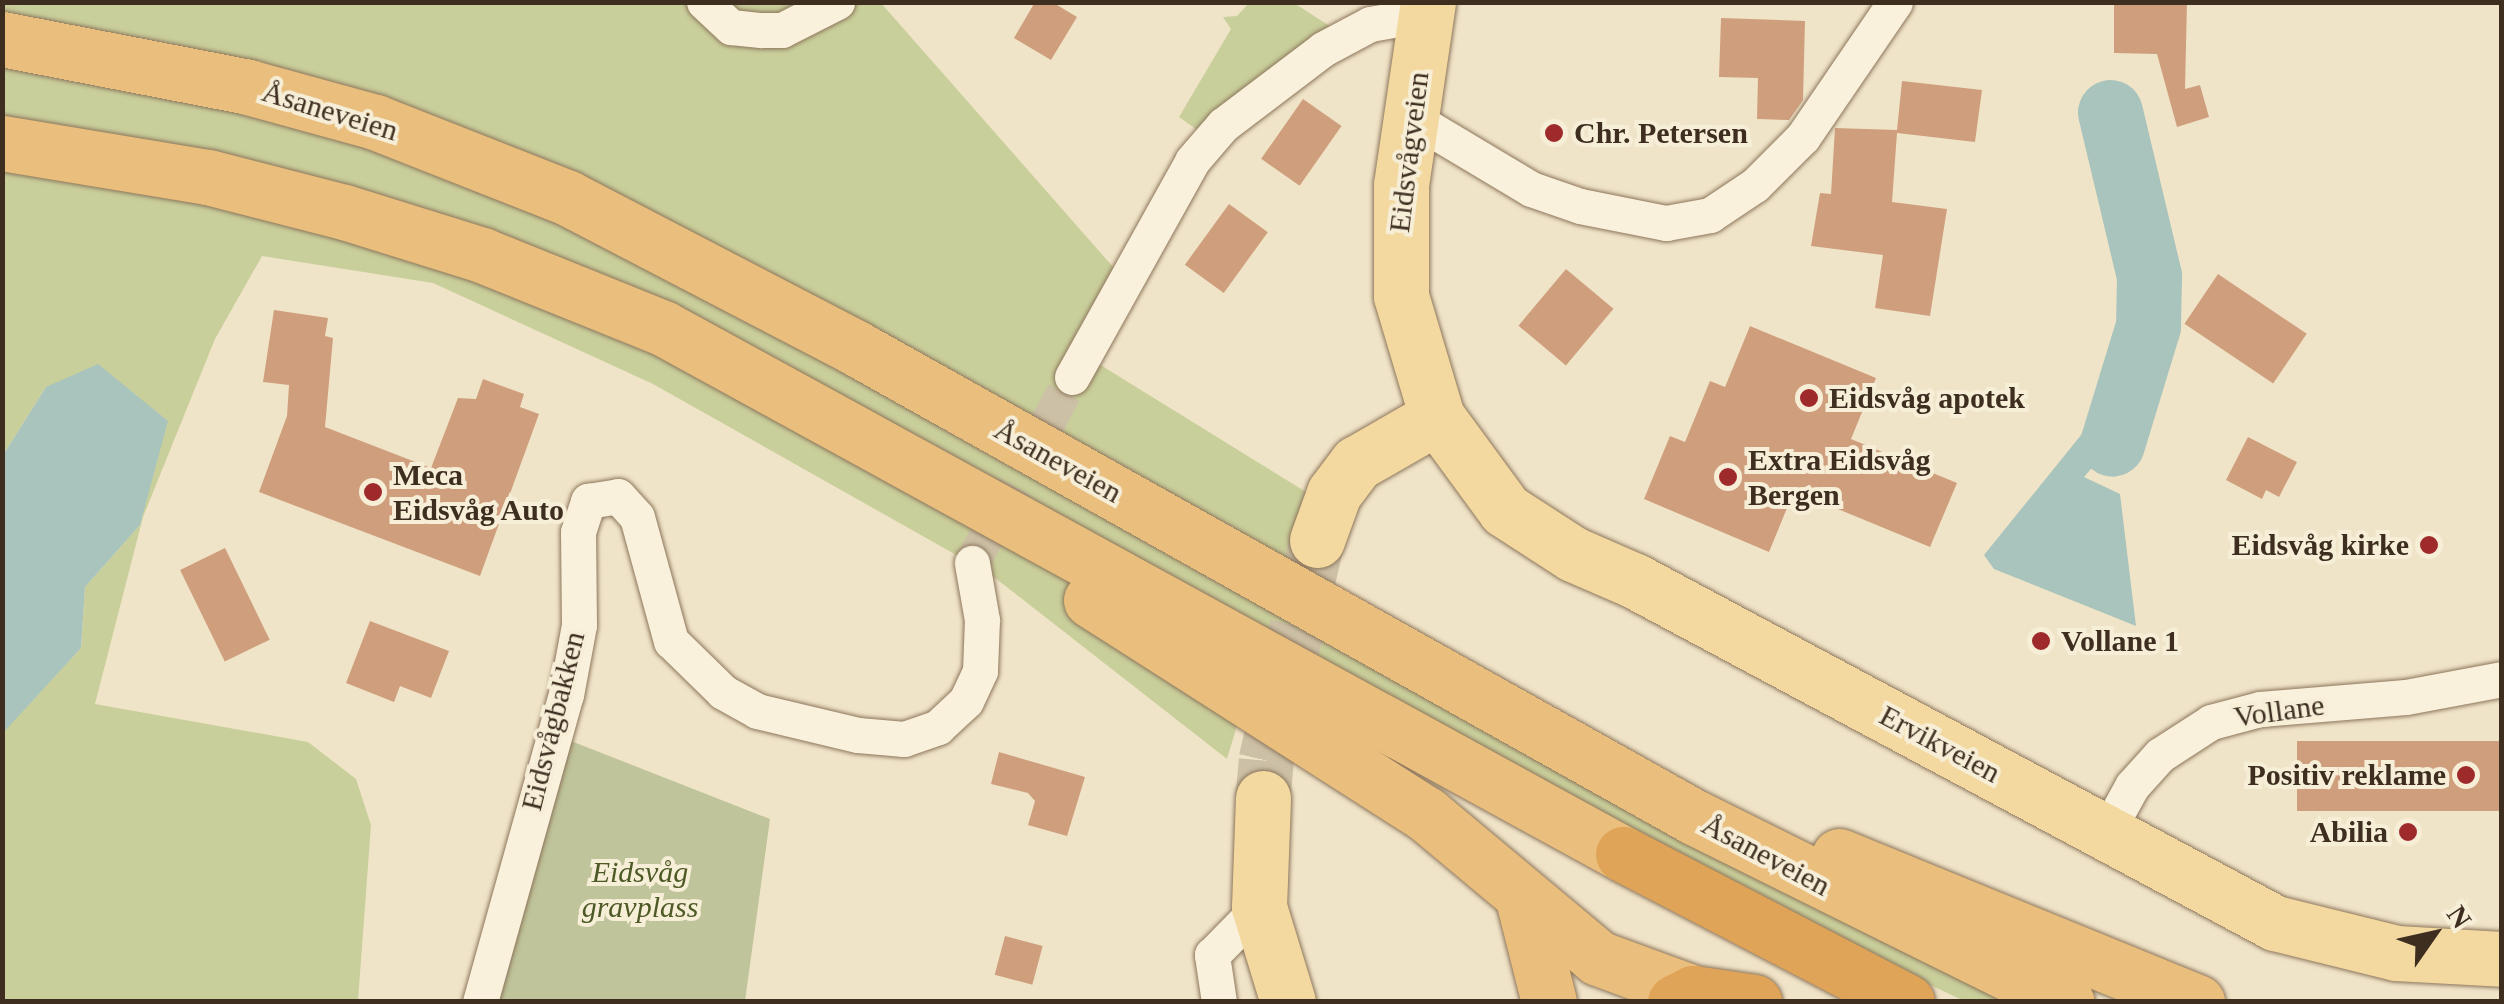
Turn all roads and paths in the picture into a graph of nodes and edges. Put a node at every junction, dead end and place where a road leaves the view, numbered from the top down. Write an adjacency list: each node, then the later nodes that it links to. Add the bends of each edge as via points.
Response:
1 (704, 2): 2 (street, via 730,28 782,30)
2 (837, 2)
3 (1895, 2): 6 (street, via 1803,137 1755,185 1710,214 1666,223 1580,206 1531,188)
4 (1416, 6): 6 (main road, Eidsvågveien); 9 (street, via 1323,49 1223,125 1192,162)
5 (2, 39): 11 (highway, Åsaneveien, via 248,87 375,122 508,173 692,259)
6 (1414, 119): 10 (main road, Eidsvågveien, via 1397,246 1407,326)
7 (2, 143): 8 (highway, via 208,177 344,212 512,267)
8 (728, 358): 17 (highway, via 806,434 1039,568 1383,784 1457,836); 26 (highway, via 1623,854)
9 (1072, 377)
10 (1436, 417): 12 (main road, via 1357,463 1334,493); 16 (main road, Ervikveien, via 1505,510 1543,538)
11 (1177, 529): 27 (highway, Åsaneveien, via 1787,867); 28 (highway, via 1262,542 1822,849)
12 (1317, 540)
13 (972, 564): 21 (street, Eidsvågbakken, via 982,620 980,671 966,701 938,726 904,739 858,735 758,711 722,692 672,640 637,516 618,496 588,501 578,532 578,625 566,694)
14 (2502, 680): 16 (street, Vollane, via 2406,697 2260,709 2211,722 2160,754 2132,786)
15 (1263, 798): 18 (main road)
16 (2106, 834): 19 (main road, Ervikveien, via 2275,923 2396,953)
17 (1522, 896): 20 (highway, via 1598,958); 24 (highway)
18 (1259, 906): 22 (street, via 1212,956); 23 (main road)
19 (2502, 958)
20 (1684, 998): 25 (highway)
21 (480, 1002)
22 (1219, 1002)
23 (1288, 1002)
24 (1549, 1002)
25 (1754, 1002)
26 (1906, 1002)
27 (2067, 1002)
28 (2197, 1002)

